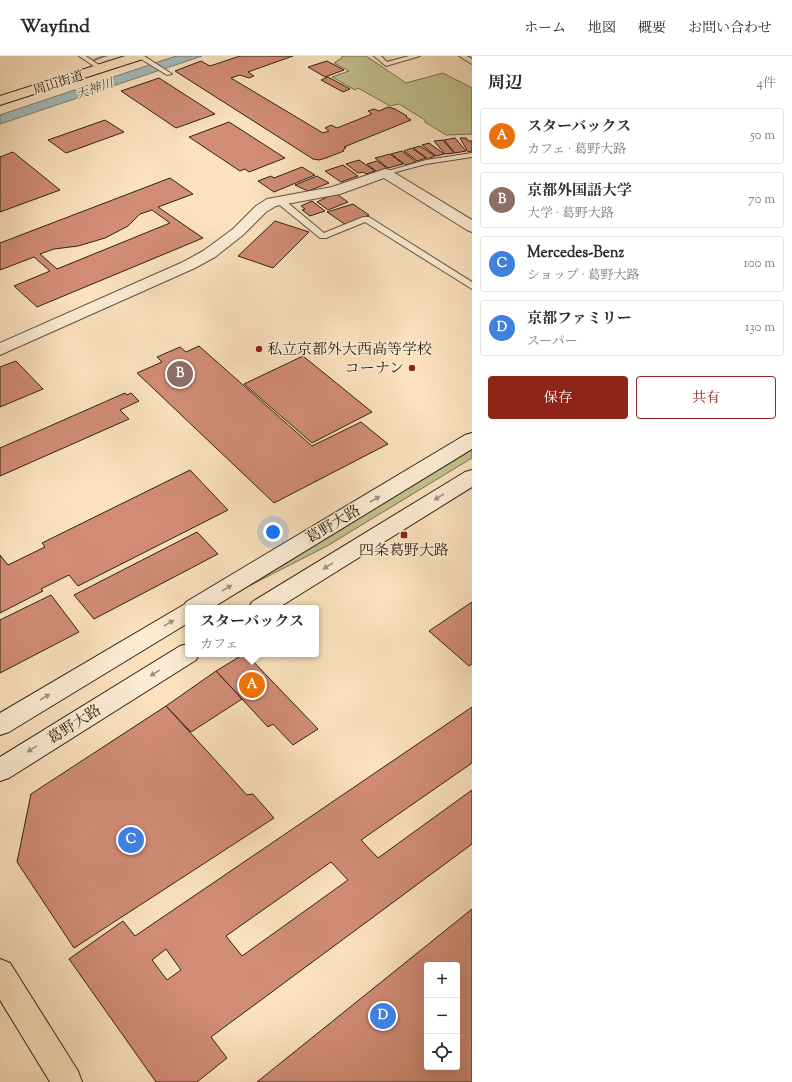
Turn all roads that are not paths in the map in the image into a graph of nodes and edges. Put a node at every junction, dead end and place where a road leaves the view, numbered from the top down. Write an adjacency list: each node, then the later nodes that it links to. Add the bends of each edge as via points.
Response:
1 (82, 56): 7 (lane)
2 (377, 56): 3 (lane, via 386,64)
3 (417, 56)
4 (462, 56): 6 (lane)
5 (141, 57): 7 (main road, 周山街道); 8 (lane)
6 (472, 62)
7 (100, 68): 9 (main road, 周山街道)
8 (169, 74)
9 (0, 101)
10 (472, 155): 11 (lane, via 426,162)
11 (385, 173): 12 (street, via 335,191); 13 (street)
12 (279, 200): 14 (lane, via 322,236 366,219); 15 (street, via 261,209 233,236 189,265)
13 (472, 227)
14 (472, 286)
15 (0, 350)
16 (472, 440): 18 (street, 葛野大路, one-way to 16)
17 (472, 477): 19 (street, one-way to 19)
18 (199, 605)
19 (265, 605)
20 (185, 614): 22 (street, one-way to 20)
21 (185, 655): 23 (street, 葛野大路, one-way to 23)
22 (0, 725)
23 (0, 770)
24 (0, 973): 25 (main road)
25 (67, 1082)

